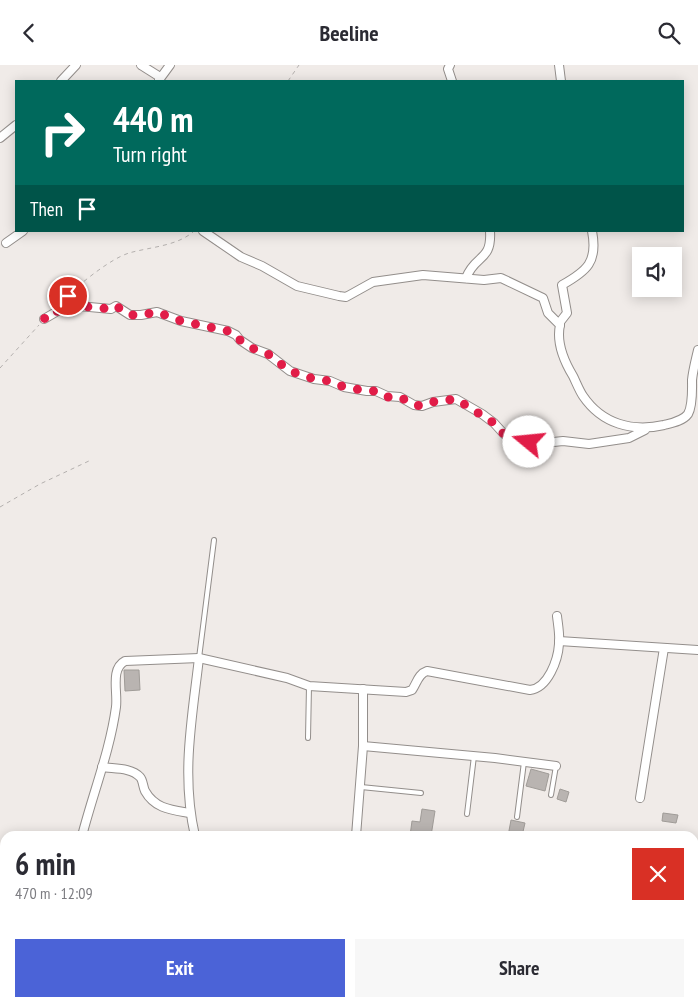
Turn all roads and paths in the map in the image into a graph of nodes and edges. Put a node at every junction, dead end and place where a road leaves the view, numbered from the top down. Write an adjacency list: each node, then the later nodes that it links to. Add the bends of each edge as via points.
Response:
1 (76, 65): 8 (street)
2 (141, 65): 7 (street)
3 (170, 65): 7 (street)
4 (299, 65): 9 (path)
5 (450, 65): 10 (street)
6 (559, 65): 11 (street)
7 (159, 79)
8 (62, 80)
9 (289, 80)
10 (452, 80)
11 (561, 80)
12 (15, 126): 13 (street)
13 (0, 138)
14 (22, 232): 19 (street)
15 (193, 232): 21 (path, via 170,243 127,254 80,284)
16 (204, 232): 20 (street, via 241,257 297,286 339,296 346,297 367,284 384,280 423,275)
17 (490, 232): 20 (street, via 487,253 472,266)
18 (592, 232): 23 (street, via 592,261 580,274 562,285 567,313)
19 (6, 243)
20 (466, 278): 23 (street, via 510,281 543,298 548,313)
21 (66, 298)
22 (44, 319): 25 (path); 26 (street, via 68,305 111,309 116,306 130,315 164,313 181,321 228,331 290,371 308,377 344,387 376,391 387,397 400,397 418,406 456,399 518,442 563,441 589,445 629,438)
23 (560, 325): 26 (street, via 559,340 566,364 594,410 612,422)
24 (698, 350): 26 (street, via 688,413 678,421)
25 (0, 368)
26 (648, 428)
27 (91, 460): 28 (path)
28 (0, 507)
29 (214, 540): 34 (lane)
30 (557, 616): 31 (street)
31 (559, 641): 32 (street); 36 (street, via 551,673 534,690 427,671 422,672 412,689 406,692)
32 (664, 648): 33 (street); 46 (street)
33 (698, 650)
34 (199, 658): 35 (street); 42 (street, via 136,659 120,663 116,673 116,706); 47 (street, via 189,742 187,781)
35 (310, 686): 36 (street); 37 (lane)
36 (362, 689): 38 (street)
37 (308, 738)
38 (363, 746): 39 (street); 43 (street)
39 (474, 756): 40 (street); 48 (lane)
40 (524, 762): 41 (street); 49 (lane)
41 (556, 766): 45 (lane)
42 (102, 767): 47 (street, via 132,771 141,777 145,791 156,804); 50 (street)
43 (361, 787): 44 (lane); 52 (street)
44 (421, 793)
45 (551, 795)
46 (640, 798)
47 (190, 813): 51 (street)
48 (467, 814)
49 (517, 817)
50 (83, 831)
51 (194, 831)
52 (357, 831)

